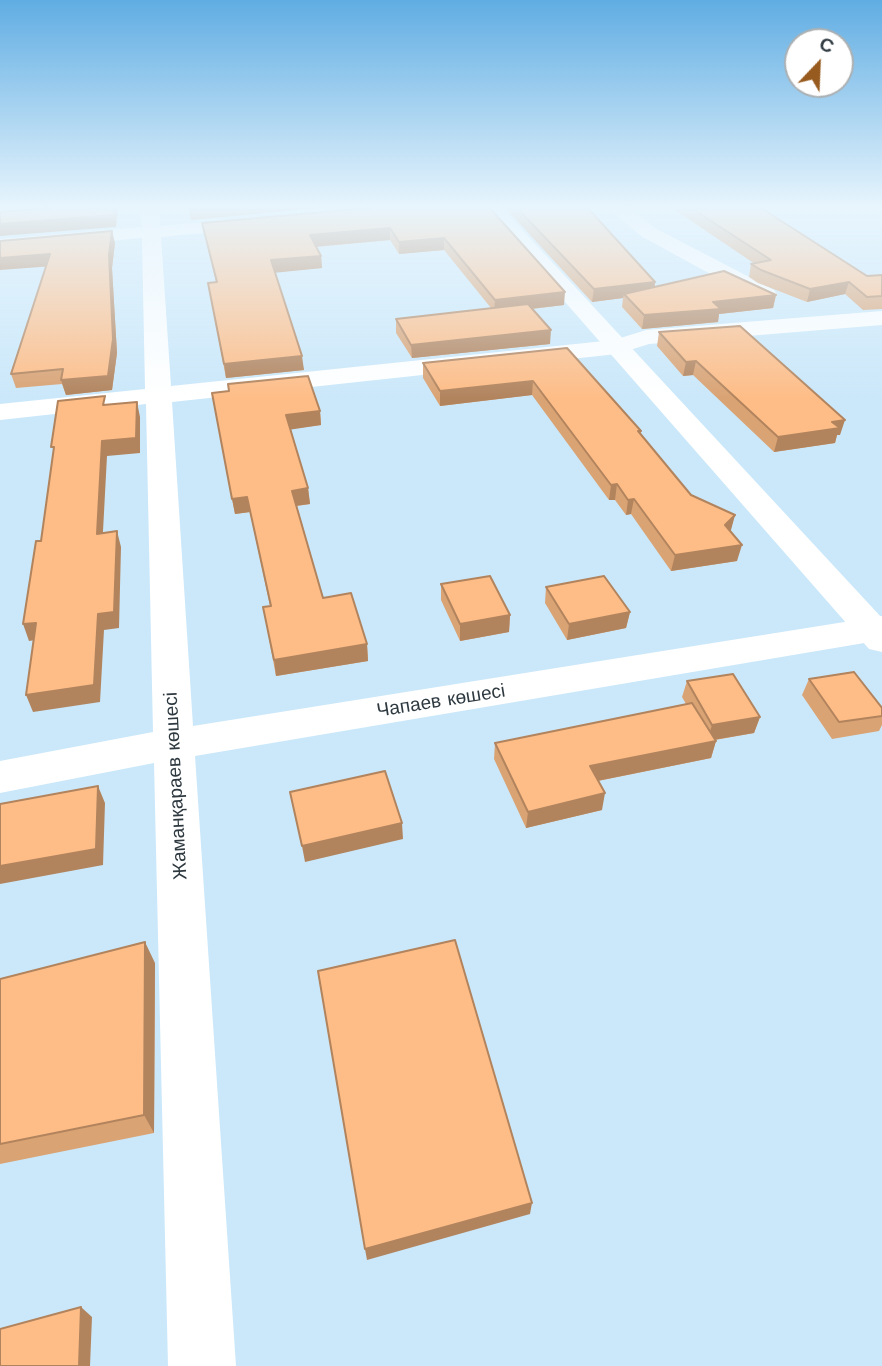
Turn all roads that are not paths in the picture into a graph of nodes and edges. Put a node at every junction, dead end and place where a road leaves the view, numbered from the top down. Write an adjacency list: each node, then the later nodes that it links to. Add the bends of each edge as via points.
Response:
1 (153, 270): 6 (street, Жаманқараев көшесі)
2 (547, 270): 5 (street)
3 (718, 270): 4 (street, via 787,305)
4 (869, 325): 5 (street, via 646,337)
5 (617, 347): 6 (street); 8 (street)
6 (159, 396): 7 (street); 9 (street, Жаманқараев көшесі)
7 (0, 412)
8 (879, 632): 9 (street, Чапаев көшесі)
9 (174, 744): 10 (street, Чапаев көшесі); 11 (street, Жаманқараев көшесі)
10 (0, 777)
11 (202, 1366)

